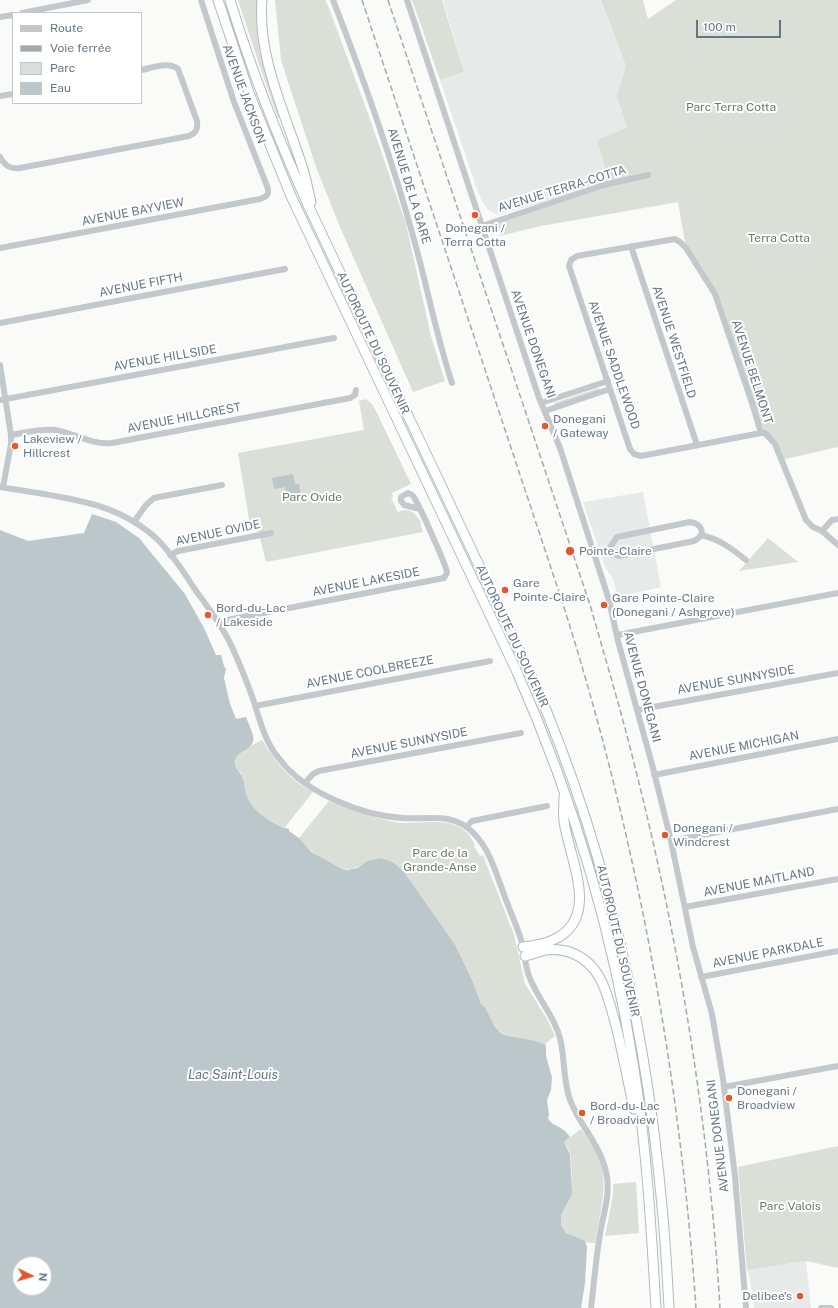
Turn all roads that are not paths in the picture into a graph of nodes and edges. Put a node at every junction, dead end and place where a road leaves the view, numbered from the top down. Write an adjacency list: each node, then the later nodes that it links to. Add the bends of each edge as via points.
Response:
1 (88, 0): 8 (street)
2 (201, 0): 17 (street, AVENUE JACKSON, via 227,83 268,186)
3 (218, 0): 61 (highway, AUTOROUTE DU SOUVENIR, via 249,93 285,182 517,672)
4 (230, 0): 18 (highway, AUTOROUTE DU SOUVENIR, via 268,112)
5 (262, 0): 18 (highway, via 266,52)
6 (333, 0): 28 (street, AVENUE DE LA GARE, via 405,208)
7 (407, 0): 19 (street, AVENUE DONEGANI)
8 (54, 3): 9 (street)
9 (25, 12)
10 (12, 15): 11 (street)
11 (0, 17)
12 (142, 70): 15 (street, via 170,65 178,69 197,122 194,133 20,168 7,166)
13 (12, 94): 14 (street)
14 (0, 96)
15 (0, 157)
16 (648, 175): 19 (street, AVENUE TERRA-COTTA, via 604,185)
17 (268, 194): 22 (street, AVENUE BAYVIEW, via 260,199)
18 (317, 224): 76 (highway, AUTOROUTE DU SOUVENIR, via 532,676 593,840 624,955 646,1071 660,1176)
19 (482, 226): 32 (street, AVENUE DONEGANI)
20 (675, 239): 21 (street, AVENUE SADDLEWOOD); 34 (street, AVENUE BELMONT, via 686,248 714,294)
21 (631, 246): 27 (street, AVENUE SADDLEWOOD, via 577,256 571,260 569,266); 36 (street, AVENUE WESTFIELD)
22 (0, 248)
23 (285, 269): 24 (street, AVENUE FIFTH)
24 (0, 323)
25 (334, 338): 31 (street, AVENUE HILLSIDE)
26 (0, 365): 31 (street)
27 (608, 381): 29 (street, AVENUE SADDLEWOOD); 32 (street)
28 (452, 383)
29 (610, 389): 33 (street); 36 (street, AVENUE SADDLEWOOD, via 630,449 634,454 641,456)
30 (356, 390): 35 (street, AVENUE HILLCREST, via 355,395 350,398 112,443 101,443 50,430)
31 (3, 399): 35 (street)
32 (541, 404): 33 (street, AVENUE DONEGANI)
33 (545, 411): 47 (street, AVENUE DONEGANI)
34 (761, 433): 36 (street, AVENUE SADDLEWOOD); 42 (street, AVENUE BELMONT, via 775,444 806,520)
35 (11, 435): 38 (street)
36 (696, 445)
37 (222, 485): 41 (street, via 154,498)
38 (2, 487): 41 (street, via 91,503 112,510)
39 (420, 510): 51 (street, AVENUE LAKESIDE, via 446,567 447,573 444,578)
40 (838, 519): 42 (street, via 832,520)
41 (134, 522): 48 (street, via 153,536)
42 (822, 531): 45 (street, AVENUE BELMONT)
43 (271, 533): 48 (street, AVENUE OVIDE, via 178,551)
44 (701, 535): 46 (street, via 694,541 619,556); 46 (street, via 700,526 690,522 616,537); 49 (street, via 726,544)
45 (838, 545)
46 (608, 550): 47 (street)
47 (595, 554): 52 (street, AVENUE DONEGANI)
48 (170, 555): 51 (street)
49 (746, 560)
50 (838, 593): 52 (street)
51 (219, 623): 55 (street, via 236,654)
52 (617, 635): 56 (street, AVENUE DONEGANI)
53 (490, 661): 55 (street, AVENUE COOLBREEZE)
54 (838, 673): 56 (street, AVENUE SUNNYSIDE)
55 (255, 706): 60 (street, via 262,730 278,758)
56 (637, 710): 59 (street, AVENUE DONEGANI)
57 (521, 733): 60 (street, AVENUE SUNNYSIDE, via 320,771 313,774)
58 (838, 739): 59 (street, AVENUE MICHIGAN)
59 (654, 775): 65 (street, AVENUE DONEGANI)
60 (305, 784): 64 (street, via 364,810 402,818 446,818)
61 (564, 790): 69 (highway, via 564,821 580,893 578,911 570,927 558,938); 73 (highway, AUTOROUTE DU SOUVENIR, via 593,880 617,978 634,1070)
62 (547, 806): 64 (street, via 472,821)
63 (838, 809): 65 (street)
64 (466, 827): 69 (street, via 489,856)
65 (671, 841): 67 (street, AVENUE DONEGANI)
66 (838, 879): 67 (street, AVENUE MAITLAND)
67 (685, 907): 70 (street, AVENUE DONEGANI)
68 (838, 951): 70 (street, AVENUE PARKDALE)
69 (524, 952): 73 (highway, via 570,952 586,961 601,979 620,1042); 74 (street, via 530,980 560,1037 569,1097 599,1150 608,1179)
70 (702, 977): 72 (street, AVENUE DONEGANI)
71 (838, 1066): 72 (street)
72 (724, 1087): 77 (street, AVENUE DONEGANI, via 735,1176)
73 (646, 1173): 75 (highway, AUTOROUTE DU SOUVENIR)
74 (591, 1308)
75 (656, 1308)
76 (669, 1308)
77 (746, 1308)
78 (821, 1308): 79 (street)
79 (831, 1308)

